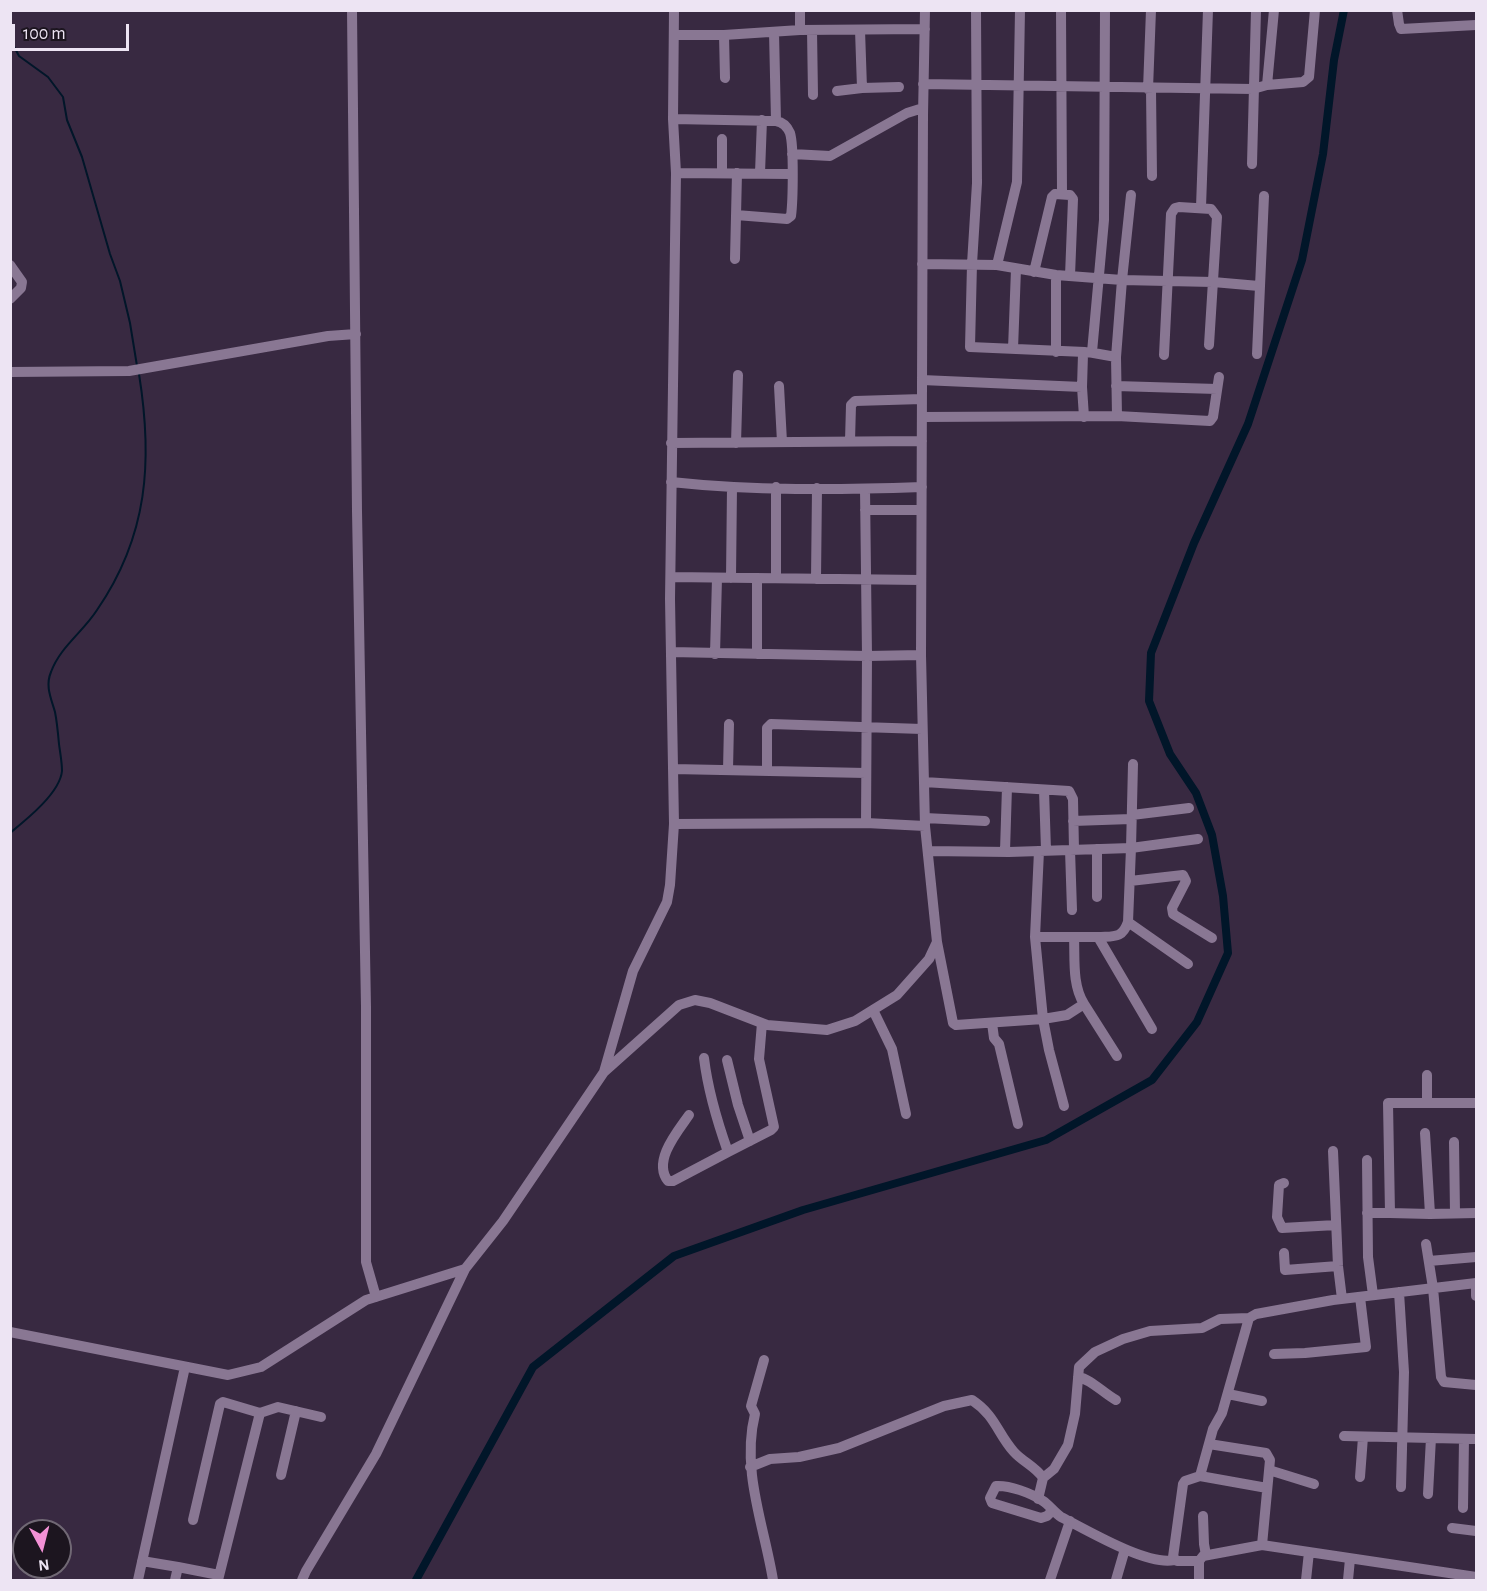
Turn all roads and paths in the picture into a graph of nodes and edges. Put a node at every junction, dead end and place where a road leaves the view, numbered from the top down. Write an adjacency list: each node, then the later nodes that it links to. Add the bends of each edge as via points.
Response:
1 (352, 10): 70 (street)
2 (674, 10): 21 (street)
3 (800, 10): 17 (street)
4 (925, 10): 16 (street)
5 (976, 10): 25 (street)
6 (1020, 10): 27 (street)
7 (1061, 10): 29 (street)
8 (1105, 10): 31 (street)
9 (1151, 10): 32 (street)
10 (1208, 10): 34 (street)
11 (1256, 10): 33 (street)
12 (1274, 10): 26 (street)
13 (1315, 10): 26 (street, via 1309,76 1303,82)
14 (1397, 10): 15 (street, via 1401,29)
15 (1476, 24)
16 (925, 29): 19 (street); 24 (street)
17 (800, 30): 18 (street); 20 (street)
18 (812, 30): 19 (street); 36 (street)
19 (860, 30): 30 (street)
20 (774, 33): 22 (street); 40 (street)
21 (674, 35): 22 (street); 38 (street)
22 (724, 35): 23 (street)
23 (725, 78)
24 (924, 84): 25 (street); 37 (street)
25 (977, 85): 27 (street); 57 (street)
26 (1267, 85): 33 (street)
27 (1019, 86): 29 (street); 59 (street, via 1017,182)
28 (899, 87): 30 (street)
29 (1062, 87): 31 (street); 50 (street)
30 (862, 88): 35 (street)
31 (1104, 88): 32 (street); 64 (street, via 1106,149)
32 (1150, 89): 34 (street); 49 (street)
33 (1253, 89): 34 (street); 43 (street)
34 (1204, 90): 53 (street)
35 (837, 91)
36 (813, 94)
37 (923, 108): 42 (street, via 830,156); 56 (street)
38 (673, 119): 39 (street); 44 (street)
39 (762, 120): 40 (street); 47 (street)
40 (776, 121): 42 (street, via 789,132)
41 (722, 139): 45 (street)
42 (792, 154): 48 (street)
43 (1252, 164)
44 (676, 173): 45 (street); 93 (street)
45 (722, 173): 46 (street)
46 (737, 173): 47 (street); 54 (street)
47 (760, 173): 48 (street)
48 (791, 174): 54 (street, via 790,218)
49 (1152, 176)
50 (1062, 194): 61 (street, via 1052,197); 63 (street, via 1073,199)
51 (1131, 195): 65 (street)
52 (1264, 196): 68 (street)
53 (1201, 207): 66 (street, via 1173,210); 67 (street, via 1211,208 1217,217)
54 (736, 215): 55 (street)
55 (735, 260)
56 (922, 264): 57 (street); 81 (street)
57 (972, 264): 59 (street); 72 (street, via 970,347)
58 (10, 265): 69 (street, via 22,282)
59 (997, 265): 60 (street)
60 (1016, 269): 61 (street); 72 (street)
61 (1034, 272): 62 (street)
62 (1056, 275): 63 (street); 73 (street)
63 (1070, 276): 64 (street)
64 (1100, 278): 65 (street); 74 (street)
65 (1122, 280): 66 (street); 77 (street)
66 (1168, 282): 67 (street); 76 (street)
67 (1213, 282): 68 (street); 71 (street)
68 (1259, 286): 75 (street)
69 (10, 298)
70 (356, 334): 78 (street, via 129,371); 192 (street, via 366,1262)
71 (1209, 345)
72 (1013, 349): 73 (street)
73 (1056, 352): 74 (street)
74 (1089, 352): 77 (street); 84 (street, via 1082,357)
75 (1257, 354)
76 (1164, 355)
77 (1116, 357): 83 (street)
78 (10, 372)
79 (738, 375): 94 (street)
80 (1219, 377): 85 (street)
81 (922, 380): 84 (street); 86 (street)
82 (779, 386): 92 (street)
83 (1116, 386): 85 (street); 87 (street)
84 (1082, 387): 89 (street)
85 (1217, 389): 87 (street, via 1210,421)
86 (922, 399): 88 (street); 90 (street, via 853,402)
87 (1117, 416): 89 (street)
88 (922, 417): 89 (street); 91 (street)
89 (1084, 417)
90 (850, 441): 91 (street); 92 (street)
91 (922, 441): 96 (street)
92 (782, 442): 94 (street)
93 (671, 443): 94 (street); 95 (street)
94 (736, 443)
95 (671, 482): 97 (street); 103 (street)
96 (922, 486): 100 (street); 102 (street)
97 (732, 487): 98 (street); 105 (street)
98 (776, 488): 99 (street); 107 (street)
99 (817, 488): 100 (street); 108 (street)
100 (865, 489): 101 (street)
101 (866, 510): 102 (street); 109 (street)
102 (921, 510): 110 (street)
103 (670, 577): 104 (street); 111 (street)
104 (717, 578): 105 (street); 112 (street)
105 (731, 578): 106 (street)
106 (757, 578): 107 (street); 113 (street)
107 (776, 578): 108 (street)
108 (816, 579): 109 (street)
109 (865, 580): 110 (street); 115 (street)
110 (921, 580): 114 (street)
111 (671, 652): 112 (street); 120 (street)
112 (715, 654): 113 (street)
113 (757, 654): 115 (street)
114 (921, 655): 115 (street); 118 (street)
115 (867, 656): 117 (street)
116 (729, 724): 121 (street)
117 (867, 727): 118 (street); 122 (street, via 771,724 767,728); 123 (street)
118 (922, 729): 124 (street)
119 (1133, 764): 128 (street)
120 (673, 769): 121 (street); 133 (street)
121 (728, 770): 122 (street)
122 (766, 771): 123 (street)
123 (866, 773): 132 (street)
124 (924, 782): 125 (street); 131 (street)
125 (1007, 787): 126 (street); 140 (street)
126 (1044, 790): 130 (street, via 1071,793); 137 (street)
127 (1189, 808): 128 (street)
128 (1132, 817): 130 (street); 135 (street)
129 (985, 821): 131 (street)
130 (1073, 821): 138 (street)
131 (925, 822): 132 (street); 139 (street)
132 (866, 823): 133 (street)
133 (674, 824): 160 (street, via 667,902 633,971)
134 (1198, 839): 135 (street)
135 (1131, 848): 136 (street); 141 (street)
136 (1097, 849): 138 (street); 142 (street)
137 (1043, 850): 138 (street); 140 (street); 145 (street)
138 (1072, 850): 143 (street)
139 (928, 851): 140 (street); 149 (street)
140 (1005, 851)
141 (1130, 881): 144 (street); 148 (street, via 1183,875 1186,881 1172,908 1173,914)
142 (1097, 897)
143 (1072, 910)
144 (1128, 922): 147 (street, via 1119,936); 150 (street)
145 (1035, 937): 146 (street); 153 (street)
146 (1074, 937): 147 (street); 151 (street, via 1076,989)
147 (1098, 937): 156 (street)
148 (1212, 938)
149 (937, 942): 152 (street, via 929,959 897,995); 155 (street, via 953,1023)
150 (1188, 964)
151 (1084, 1004): 153 (street, via 1067,1015); 157 (street)
152 (873, 1010): 154 (street, via 827,1030); 165 (street, via 892,1049)
153 (1043, 1019): 155 (street); 164 (street)
154 (762, 1023): 160 (street, via 695,1000 679,1005); 169 (street, via 759,1059 774,1127)
155 (992, 1023): 167 (street)
156 (1152, 1029)
157 (1117, 1056)
158 (704, 1058): 172 (street, via 718,1127)
159 (727, 1060): 169 (street)
160 (604, 1072): 186 (street, via 503,1221)
161 (1427, 1075): 162 (street)
162 (1427, 1102): 163 (street); 176 (street, via 1388,1103)
163 (1476, 1103)
164 (1064, 1106)
165 (906, 1114)
166 (689, 1115): 172 (street, via 666,1153 663,1168 668,1181)
167 (1018, 1125)
168 (1425, 1133): 179 (street)
169 (750, 1141): 172 (street)
170 (1454, 1142): 177 (street)
171 (1333, 1150): 180 (street)
172 (728, 1152)
173 (1367, 1160): 175 (street)
174 (1284, 1183): 180 (street, via 1279,1185 1277,1217 1282,1227)
175 (1367, 1213): 176 (street); 190 (street)
176 (1390, 1213): 179 (street)
177 (1455, 1213): 178 (street); 179 (street)
178 (1476, 1213)
179 (1430, 1214)
180 (1336, 1225): 185 (street)
181 (1426, 1244): 184 (street)
182 (1284, 1253): 185 (street, via 1285,1270)
183 (1476, 1257): 184 (street)
184 (1429, 1261): 188 (street)
185 (1338, 1266): 194 (street)
186 (465, 1269): 192 (street); 245 (street, via 376,1454)
187 (1476, 1283): 188 (street); 191 (street)
188 (1433, 1288): 189 (street); 201 (street, via 1441,1377 1444,1382)
189 (1398, 1292): 190 (street); 210 (street, via 1404,1372)
190 (1373, 1295): 193 (street)
191 (1476, 1296)
192 (376, 1297): 199 (street, via 251,1371 228,1375)
193 (1360, 1297): 194 (street); 197 (street, via 1366,1347)
194 (1342, 1299): 195 (street)
195 (1249, 1318): 200 (street, via 1220,1319 1202,1328 1150,1331 1123,1339 1095,1352 1079,1367); 202 (street)
196 (10, 1332): 199 (street)
197 (1274, 1354)
198 (764, 1360): 215 (street, via 751,1406 755,1414 750,1435)
199 (185, 1367): 239 (street)
200 (1078, 1377): 203 (street, via 1088,1379); 220 (street, via 1068,1445 1054,1469)
201 (1476, 1385)
202 (1228, 1394): 204 (street); 214 (street)
203 (1116, 1400)
204 (1262, 1401)
205 (296, 1411): 206 (street, via 278,1407); 207 (street); 217 (street)
206 (260, 1413): 229 (street, via 220,1404); 242 (street)
207 (321, 1417)
208 (1344, 1436): 209 (street)
209 (1363, 1437): 210 (street); 219 (street)
210 (1402, 1438): 211 (street); 222 (street)
211 (1431, 1438): 212 (street); 224 (street)
212 (1464, 1439): 213 (street); 226 (street)
213 (1476, 1439)
214 (1209, 1444): 216 (street, via 1266,1453); 218 (street)
215 (750, 1467): 220 (street, via 770,1459 839,1448 944,1406 972,1400 985,1408 1012,1449); 246 (street)
216 (1269, 1470): 221 (street); 223 (street)
217 (281, 1476)
218 (1200, 1476): 223 (street); 238 (street, via 1183,1484)
219 (1360, 1477)
220 (1043, 1478): 225 (street)
221 (1314, 1484)
222 (1401, 1487)
223 (1267, 1488): 233 (street)
224 (1428, 1494)
225 (1038, 1498): 227 (street); 227 (street, via 999,1485 990,1498 993,1503 1041,1518)
226 (1463, 1508)
227 (1052, 1511): 230 (street)
228 (1203, 1516): 236 (street)
229 (193, 1520)
230 (1070, 1521): 234 (street); 247 (street)
231 (1452, 1528): 232 (street)
232 (1476, 1531)
233 (1262, 1545): 235 (street); 236 (street)
234 (1125, 1549): 238 (street, via 1163,1562); 248 (street)
235 (1309, 1552): 237 (street); 250 (street)
236 (1202, 1558): 238 (street); 249 (street)
237 (1350, 1559): 241 (street); 251 (street)
238 (1174, 1560)
239 (142, 1561): 240 (street); 243 (street)
240 (178, 1567): 242 (street); 244 (street)
241 (1476, 1577)
242 (218, 1578)
243 (138, 1581)
244 (175, 1581)
245 (302, 1581)
246 (773, 1581)
247 (1050, 1581)
248 (1116, 1581)
249 (1199, 1581)
250 (1306, 1581)
251 (1348, 1581)

